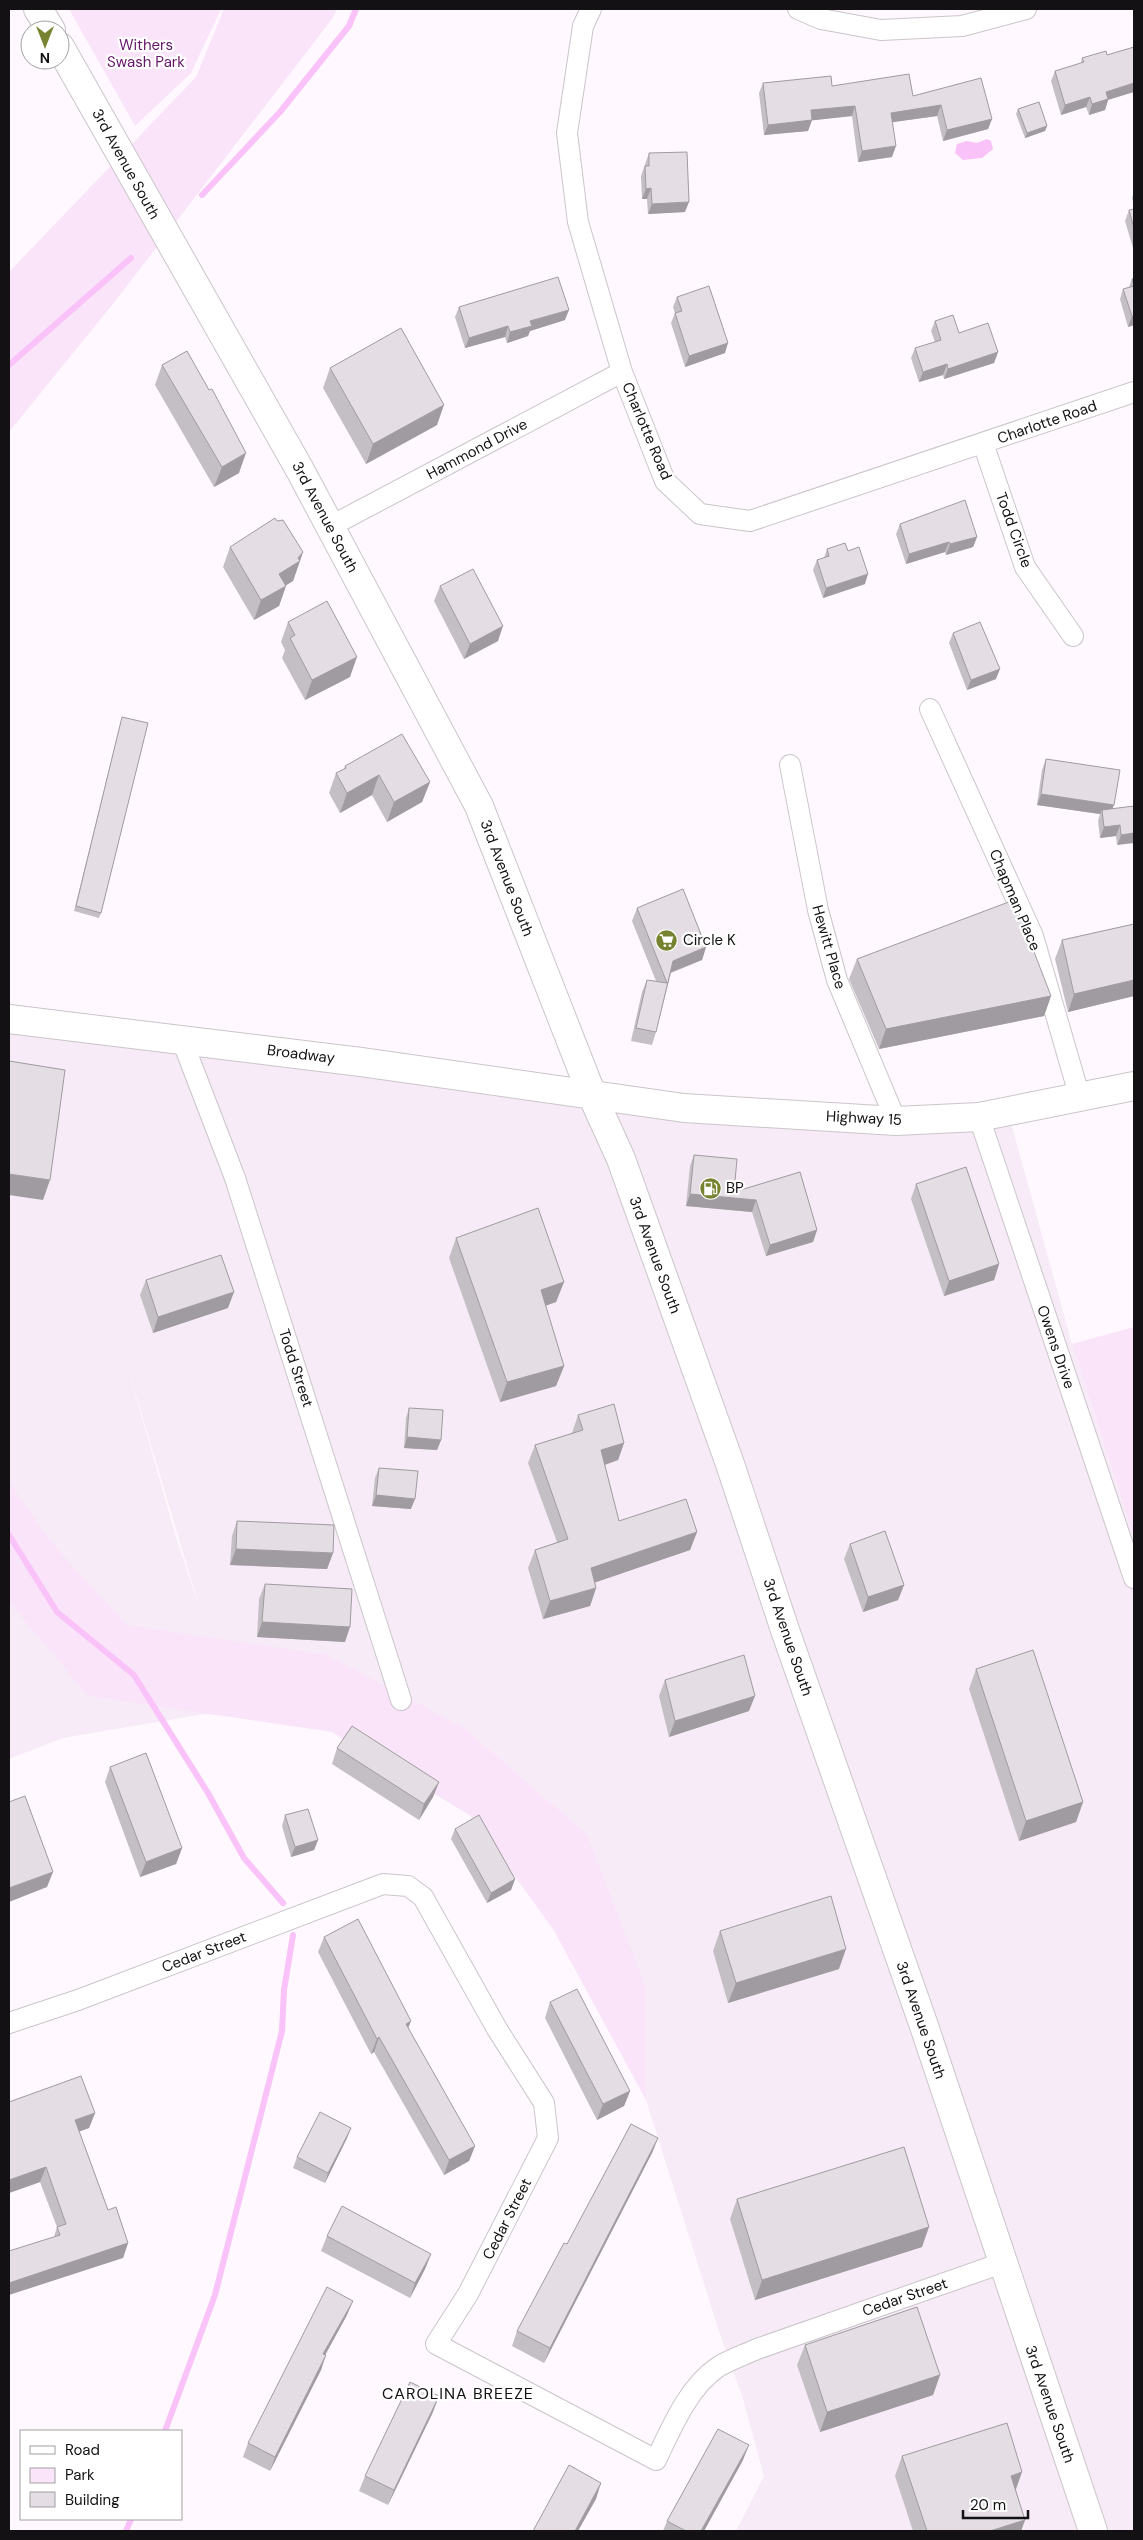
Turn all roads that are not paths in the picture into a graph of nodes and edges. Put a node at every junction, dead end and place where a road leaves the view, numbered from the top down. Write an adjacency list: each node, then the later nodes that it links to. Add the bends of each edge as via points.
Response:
1 (38, 9): 5 (main road)
2 (591, 9): 7 (street, Charlotte Road, via 583,26 567,132 578,222)
3 (798, 9): 4 (street, via 821,19 880,30 962,26)
4 (1026, 9)
5 (44, 20)
6 (70, 65): 10 (main road, 3rd Avenue South)
7 (622, 372): 9 (street, Charlotte Road, via 665,481 700,514 750,521); 10 (street, Hammond Drive)
8 (1134, 392): 9 (street, Charlotte Road)
9 (983, 443): 11 (street, Todd Circle, via 1025,567)
10 (331, 526): 17 (main road, 3rd Avenue South, via 479,806)
11 (1073, 636)
12 (930, 710): 18 (street, Chapman Place, via 1033,936)
13 (790, 765): 20 (street, Hewitt Place, via 818,910 837,980)
14 (9, 1019): 15 (main road, Broadway)
15 (182, 1040): 17 (main road, Broadway); 22 (street, Todd Street, via 235,1178)
16 (1134, 1086): 18 (main road, Highway 15)
17 (592, 1095): 20 (main road, Highway 15, via 684,1108); 24 (main road, 3rd Avenue South, via 621,1159 727,1456 920,2014)
18 (1080, 1098): 19 (main road, Highway 15)
19 (979, 1117): 20 (main road, Highway 15); 21 (street, Owens Drive)
20 (896, 1121)
21 (1134, 1578)
22 (401, 1700)
23 (9, 2023): 24 (street, Cedar Street, via 383,1884 408,1886 423,1897 497,2029 544,2103 548,2138 468,2294 436,2344 656,2460 692,2393 717,2368 757,2349)
24 (1002, 2263): 25 (main road, 3rd Avenue South)
25 (1093, 2531)

